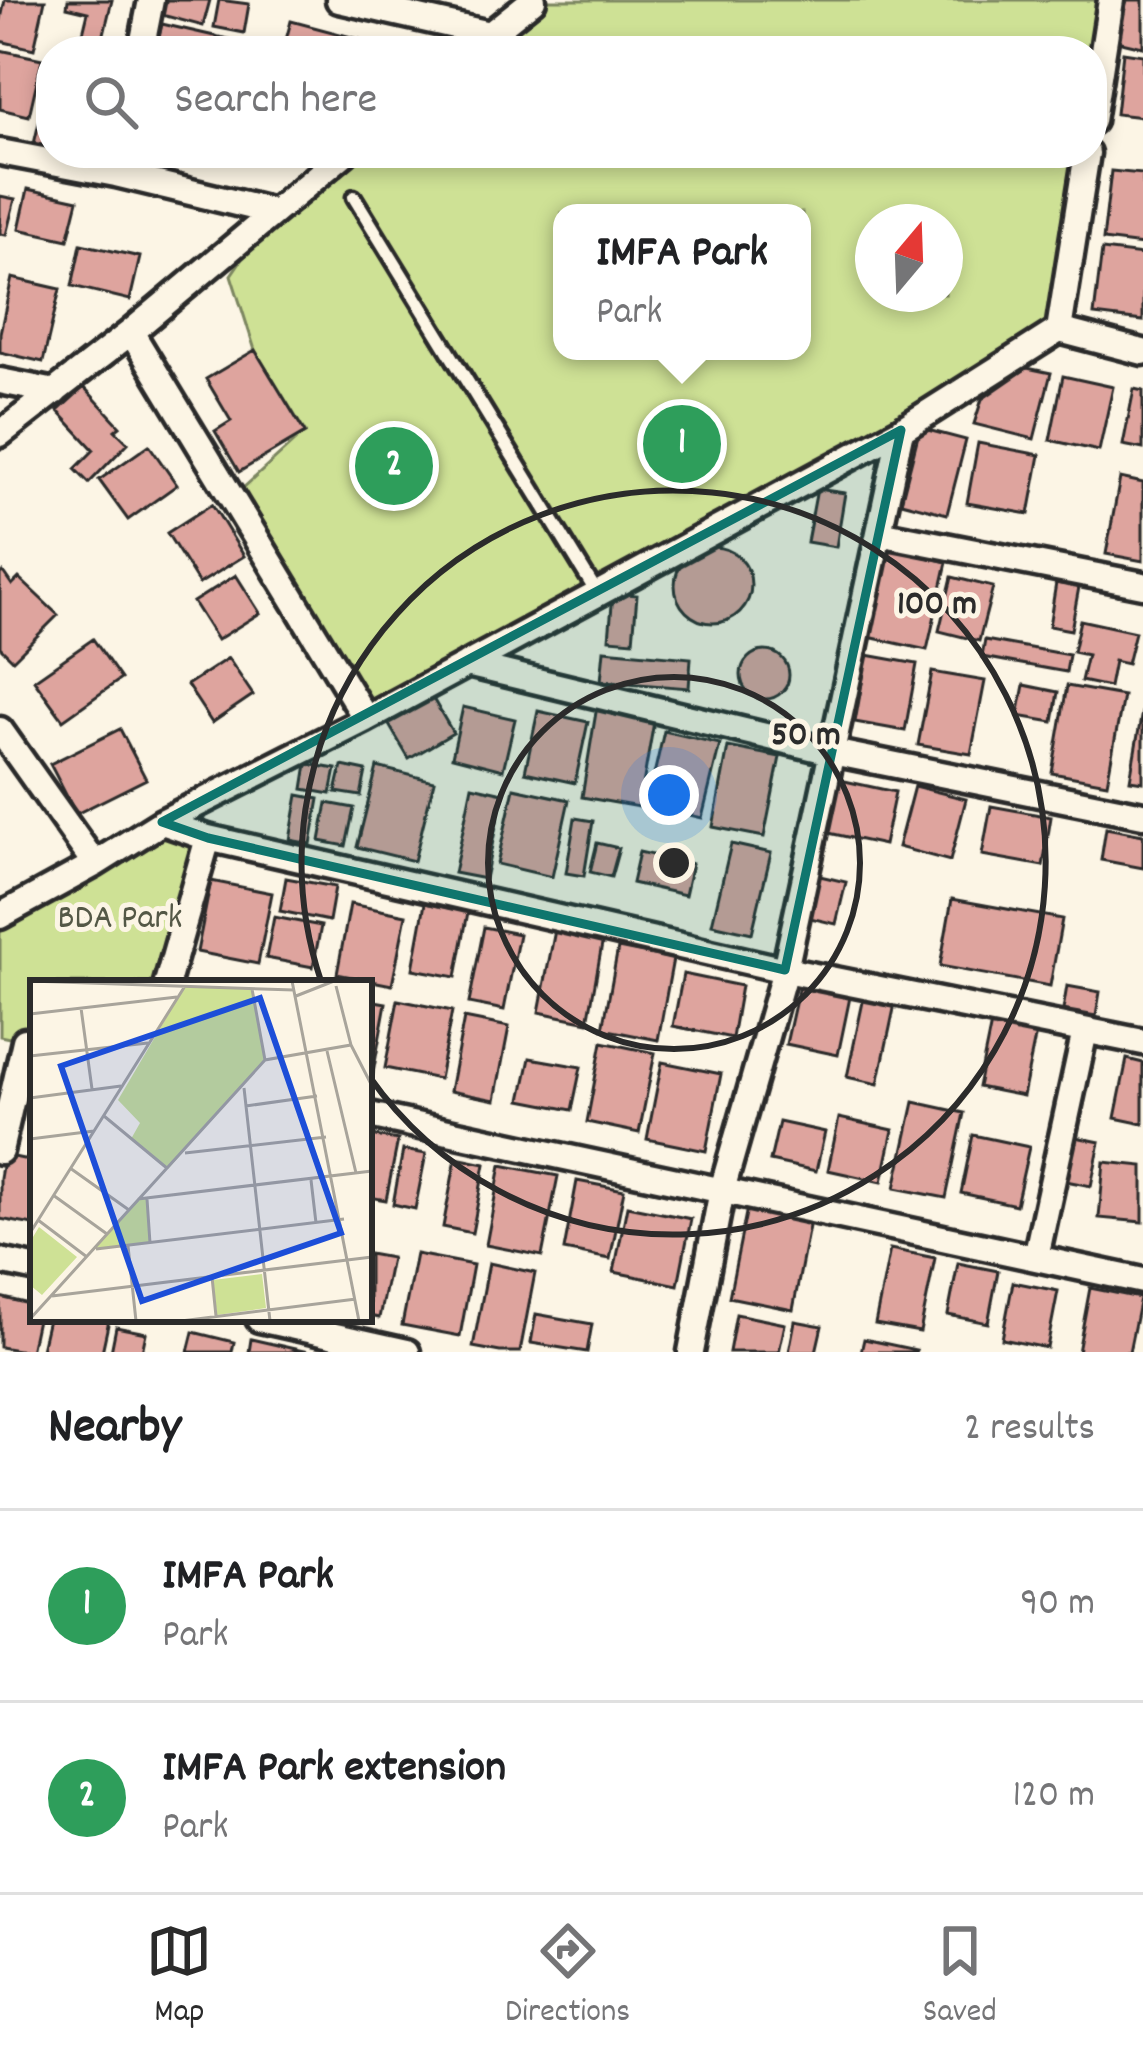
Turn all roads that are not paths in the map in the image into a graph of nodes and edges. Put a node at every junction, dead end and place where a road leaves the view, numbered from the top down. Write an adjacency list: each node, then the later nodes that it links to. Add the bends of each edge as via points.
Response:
1 (152, 0): 6 (street)
2 (339, 0): 5 (street)
3 (532, 0): 5 (street)
4 (1111, 0): 8 (street)
5 (490, 34): 7 (street)
6 (144, 36)
7 (488, 36)
8 (1105, 36)
9 (0, 152): 10 (street)
10 (36, 156)
11 (131, 168): 15 (street)
12 (327, 168): 15 (street)
13 (1085, 168): 16 (street)
14 (354, 197): 25 (lane)
15 (274, 212): 17 (street)
16 (1059, 330): 18 (street); 21 (street)
17 (131, 332): 20 (street); 27 (street)
18 (1143, 352)
19 (0, 381): 20 (street)
20 (55, 392): 22 (street)
21 (901, 430): 23 (street); 25 (street)
22 (0, 434)
23 (879, 533): 24 (street); 29 (street)
24 (1143, 585)
25 (597, 592): 26 (street)
26 (467, 664): 27 (street); 29 (street)
27 (366, 719): 31 (street)
28 (0, 730): 33 (street)
29 (832, 752): 30 (street); 35 (street)
30 (1143, 814)
31 (162, 822): 32 (street); 33 (street)
32 (208, 838): 35 (street); 36 (street)
33 (94, 863): 34 (street)
34 (0, 916)
35 (785, 970): 37 (street); 42 (street)
36 (167, 980)
37 (1085, 1031): 39 (street); 43 (street)
38 (19, 1040): 41 (street)
39 (1143, 1042)
40 (372, 1115): 42 (street)
41 (0, 1151)
42 (722, 1190): 43 (street); 49 (street)
43 (1036, 1257): 46 (street)
44 (0, 1261): 45 (street)
45 (30, 1267)
46 (1143, 1281)
47 (272, 1322): 48 (street)
48 (404, 1352)
49 (691, 1352)

